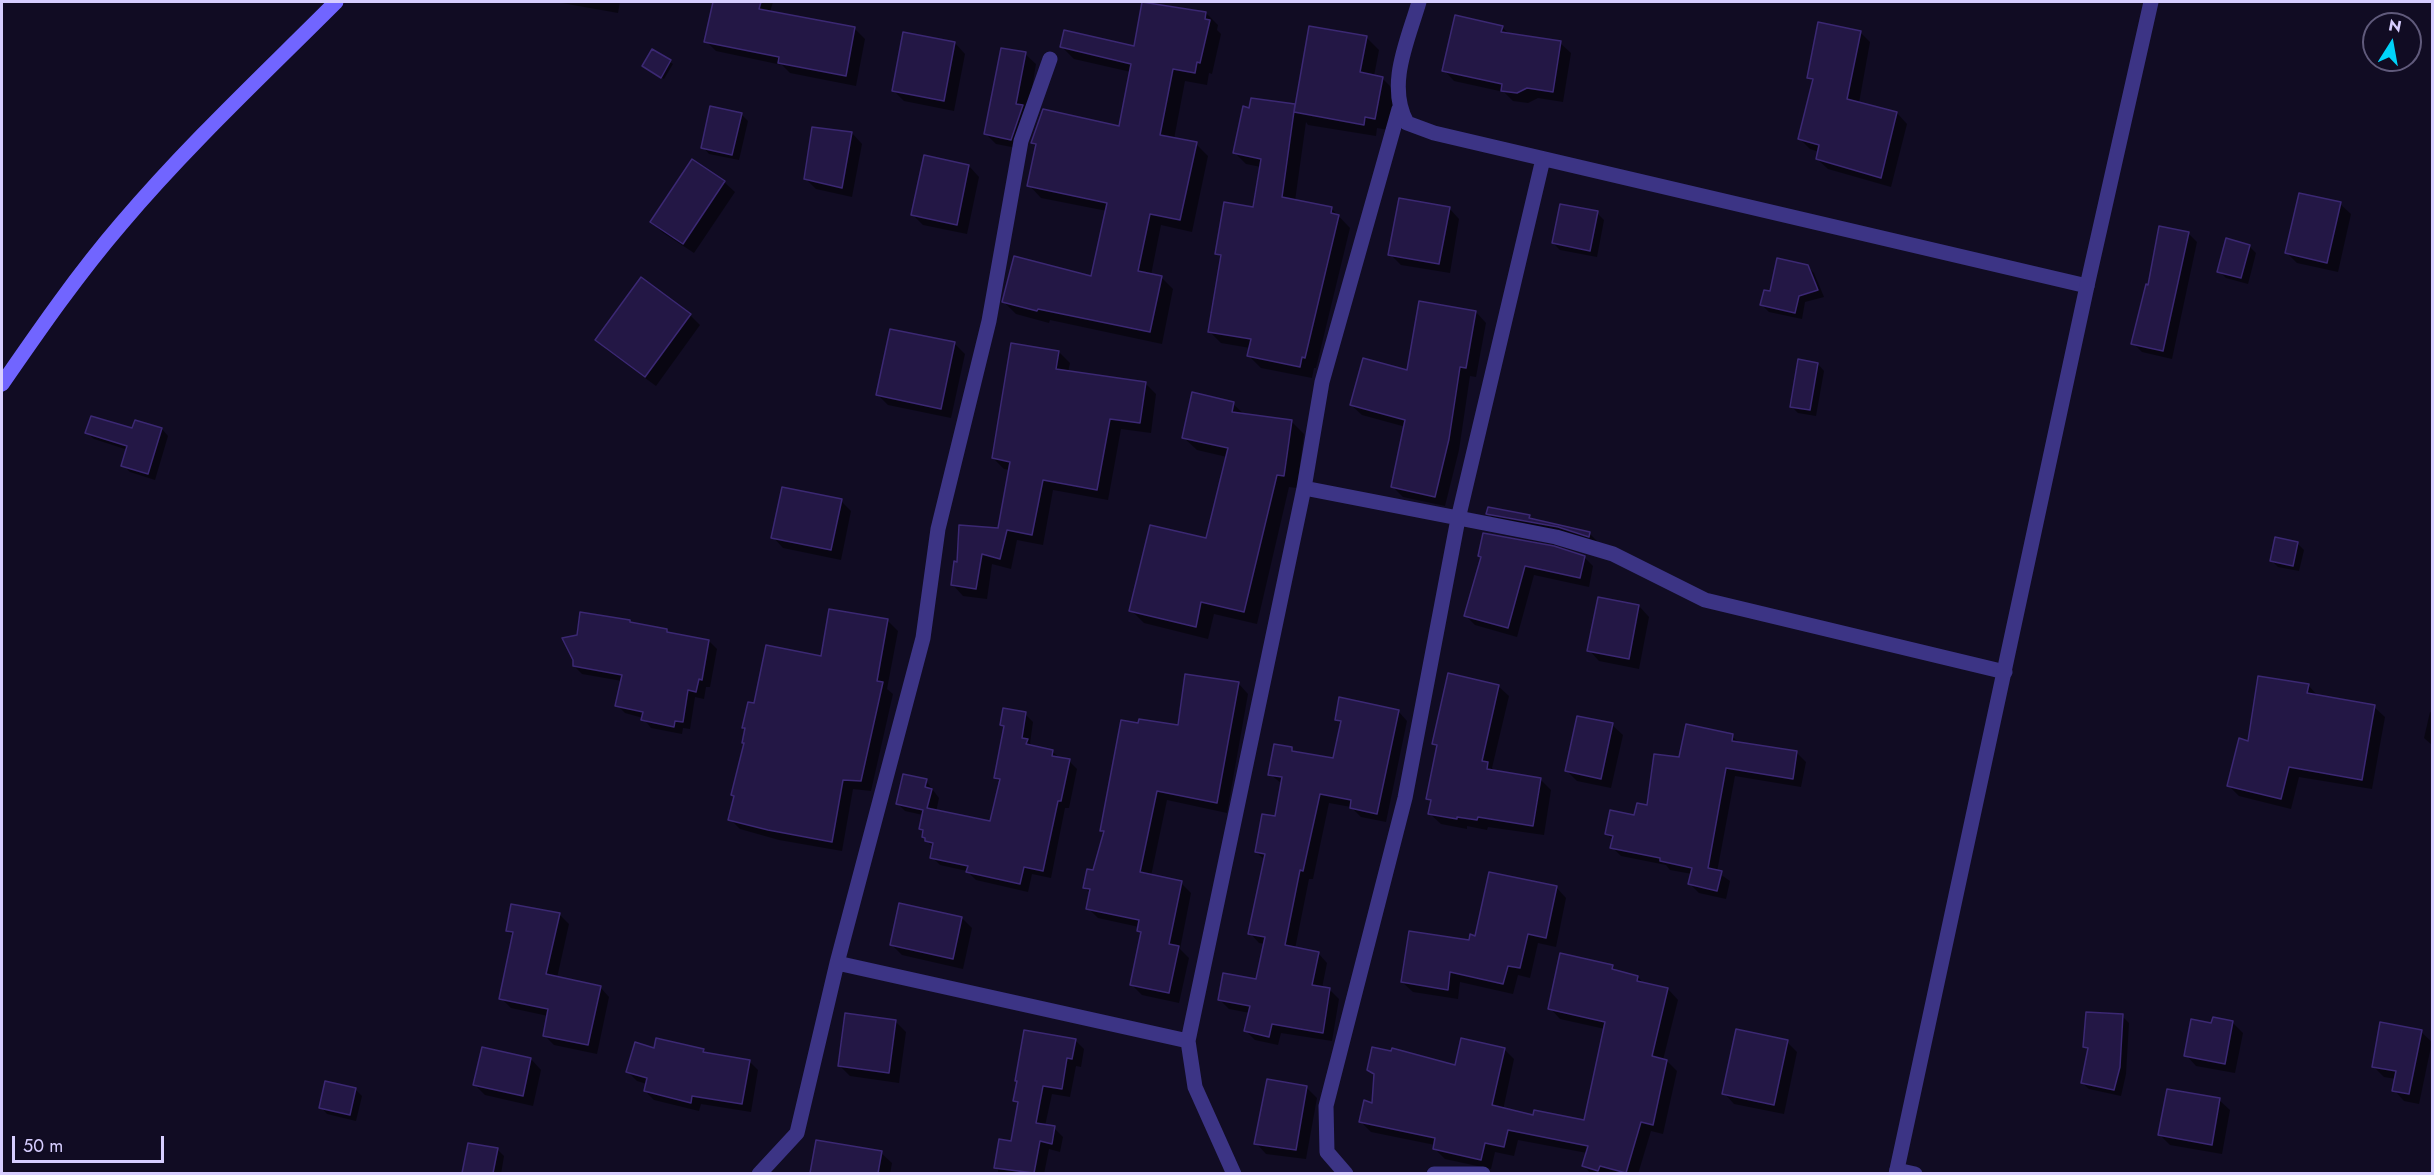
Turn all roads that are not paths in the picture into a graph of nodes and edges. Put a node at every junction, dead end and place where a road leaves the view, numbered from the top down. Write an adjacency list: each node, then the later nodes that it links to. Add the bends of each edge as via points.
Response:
1 (336, 2): 8 (main road, via 186,151 121,224 64,295)
2 (1419, 2): 5 (street, via 1398,76)
3 (2151, 2): 7 (street)
4 (1050, 59): 12 (street, via 1021,141 989,321 938,529 923,638)
5 (1399, 109): 6 (street, via 1407,123 1434,133); 9 (street, via 1322,382)
6 (1543, 159): 7 (street); 10 (street)
7 (2087, 286): 11 (street)
8 (2, 384)
9 (1304, 488): 10 (street); 13 (street)
10 (1458, 519): 11 (street, via 1556,537 1613,554 1705,600); 17 (street, via 1405,798 1326,1106 1327,1152)
11 (2005, 672): 14 (street)
12 (837, 963): 13 (street); 15 (street, via 797,1132)
13 (1188, 1041): 16 (street, via 1195,1087)
14 (1896, 1172): 20 (street)
15 (759, 1173)
16 (1234, 1173)
17 (1346, 1173)
18 (1434, 1173): 19 (street)
19 (1483, 1173)
20 (1915, 1173)

